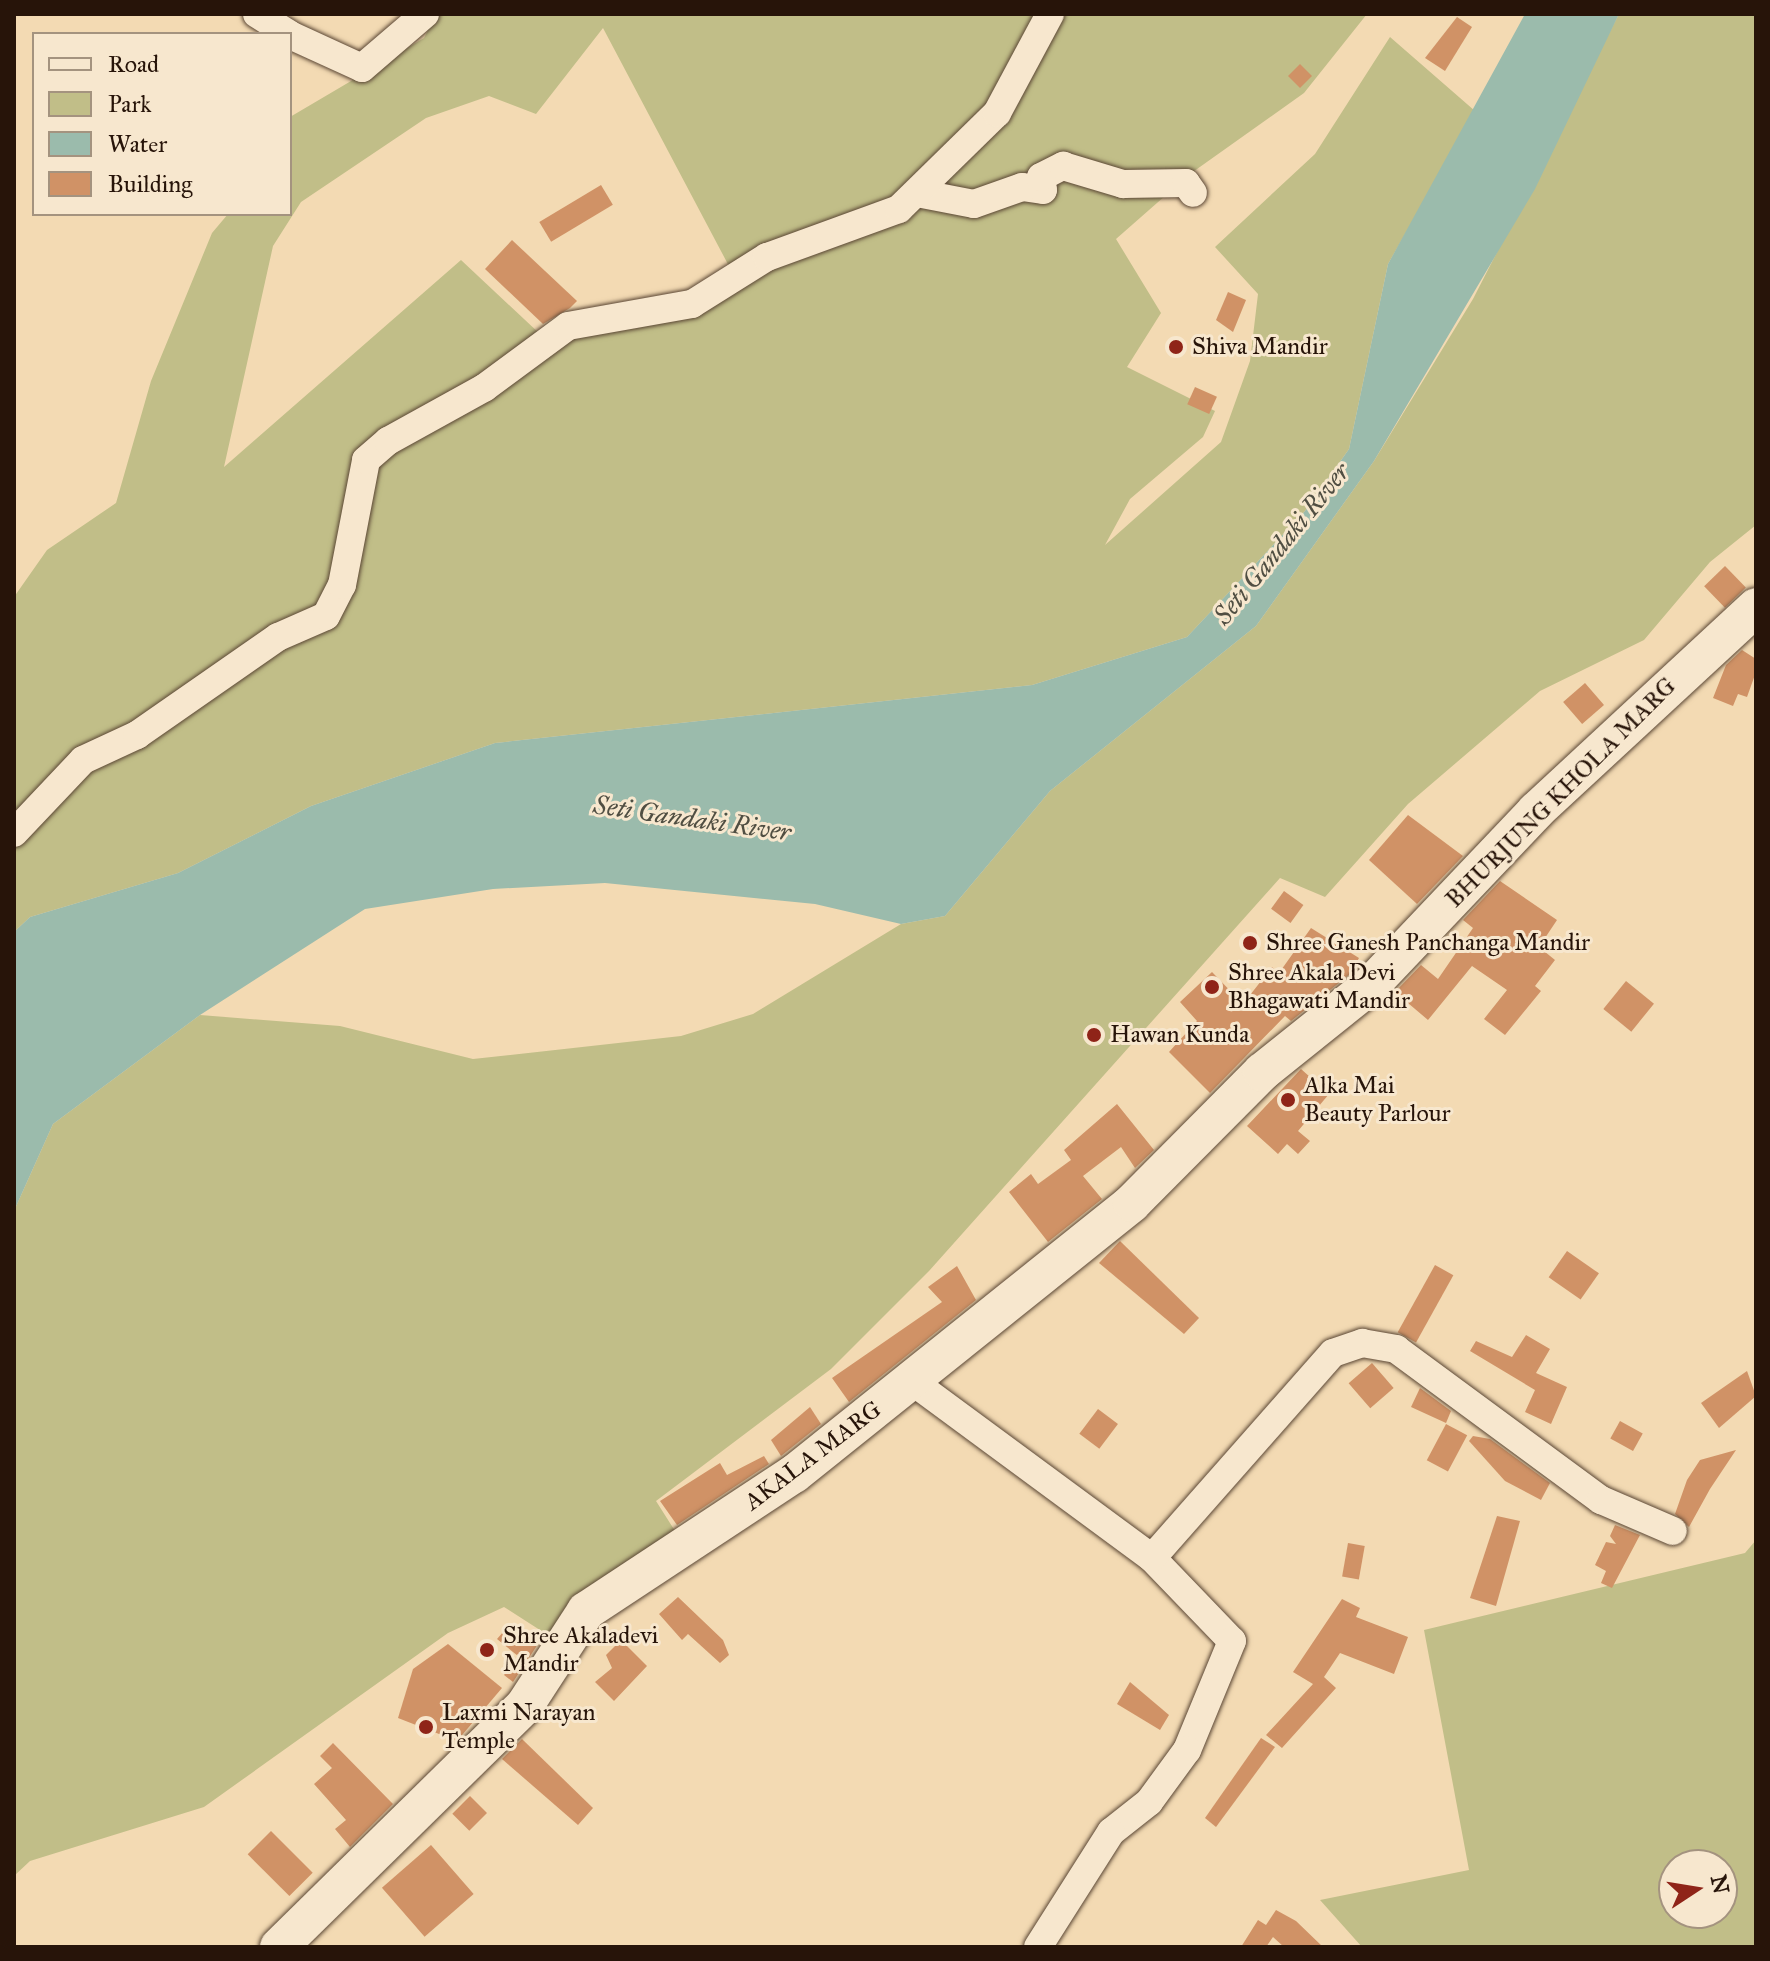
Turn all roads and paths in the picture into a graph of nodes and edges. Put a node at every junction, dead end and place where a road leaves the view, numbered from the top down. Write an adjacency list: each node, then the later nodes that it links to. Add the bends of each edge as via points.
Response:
1 (257, 14): 4 (street)
2 (425, 14): 5 (street, via 362,68)
3 (1050, 14): 6 (street, via 997,113)
4 (287, 32)
5 (292, 35)
6 (917, 193): 7 (street, via 974,204 1022,187 1043,190 1041,177 1063,166 1123,184 1186,183); 9 (street, via 899,209 767,257 716,296 568,326 484,388 388,441 366,460 342,585 326,616 278,637 137,735 83,760)
7 (1193, 193)
8 (1756, 607): 10 (main road, BHURJUNG KHOLA MARG, via 1536,811)
9 (14, 833)
10 (1372, 984): 11 (main road, AKALA MARG, via 1262,1072 1132,1203)
11 (912, 1381): 13 (street); 14 (main road, AKALA MARG, via 676,1557 586,1611 525,1705)
12 (1673, 1531): 13 (street, via 1601,1500 1396,1349 1362,1343 1333,1353)
13 (1152, 1558): 15 (street, via 1232,1641 1187,1750 1149,1802 1111,1832)
14 (279, 1947)
15 (1038, 1947)

